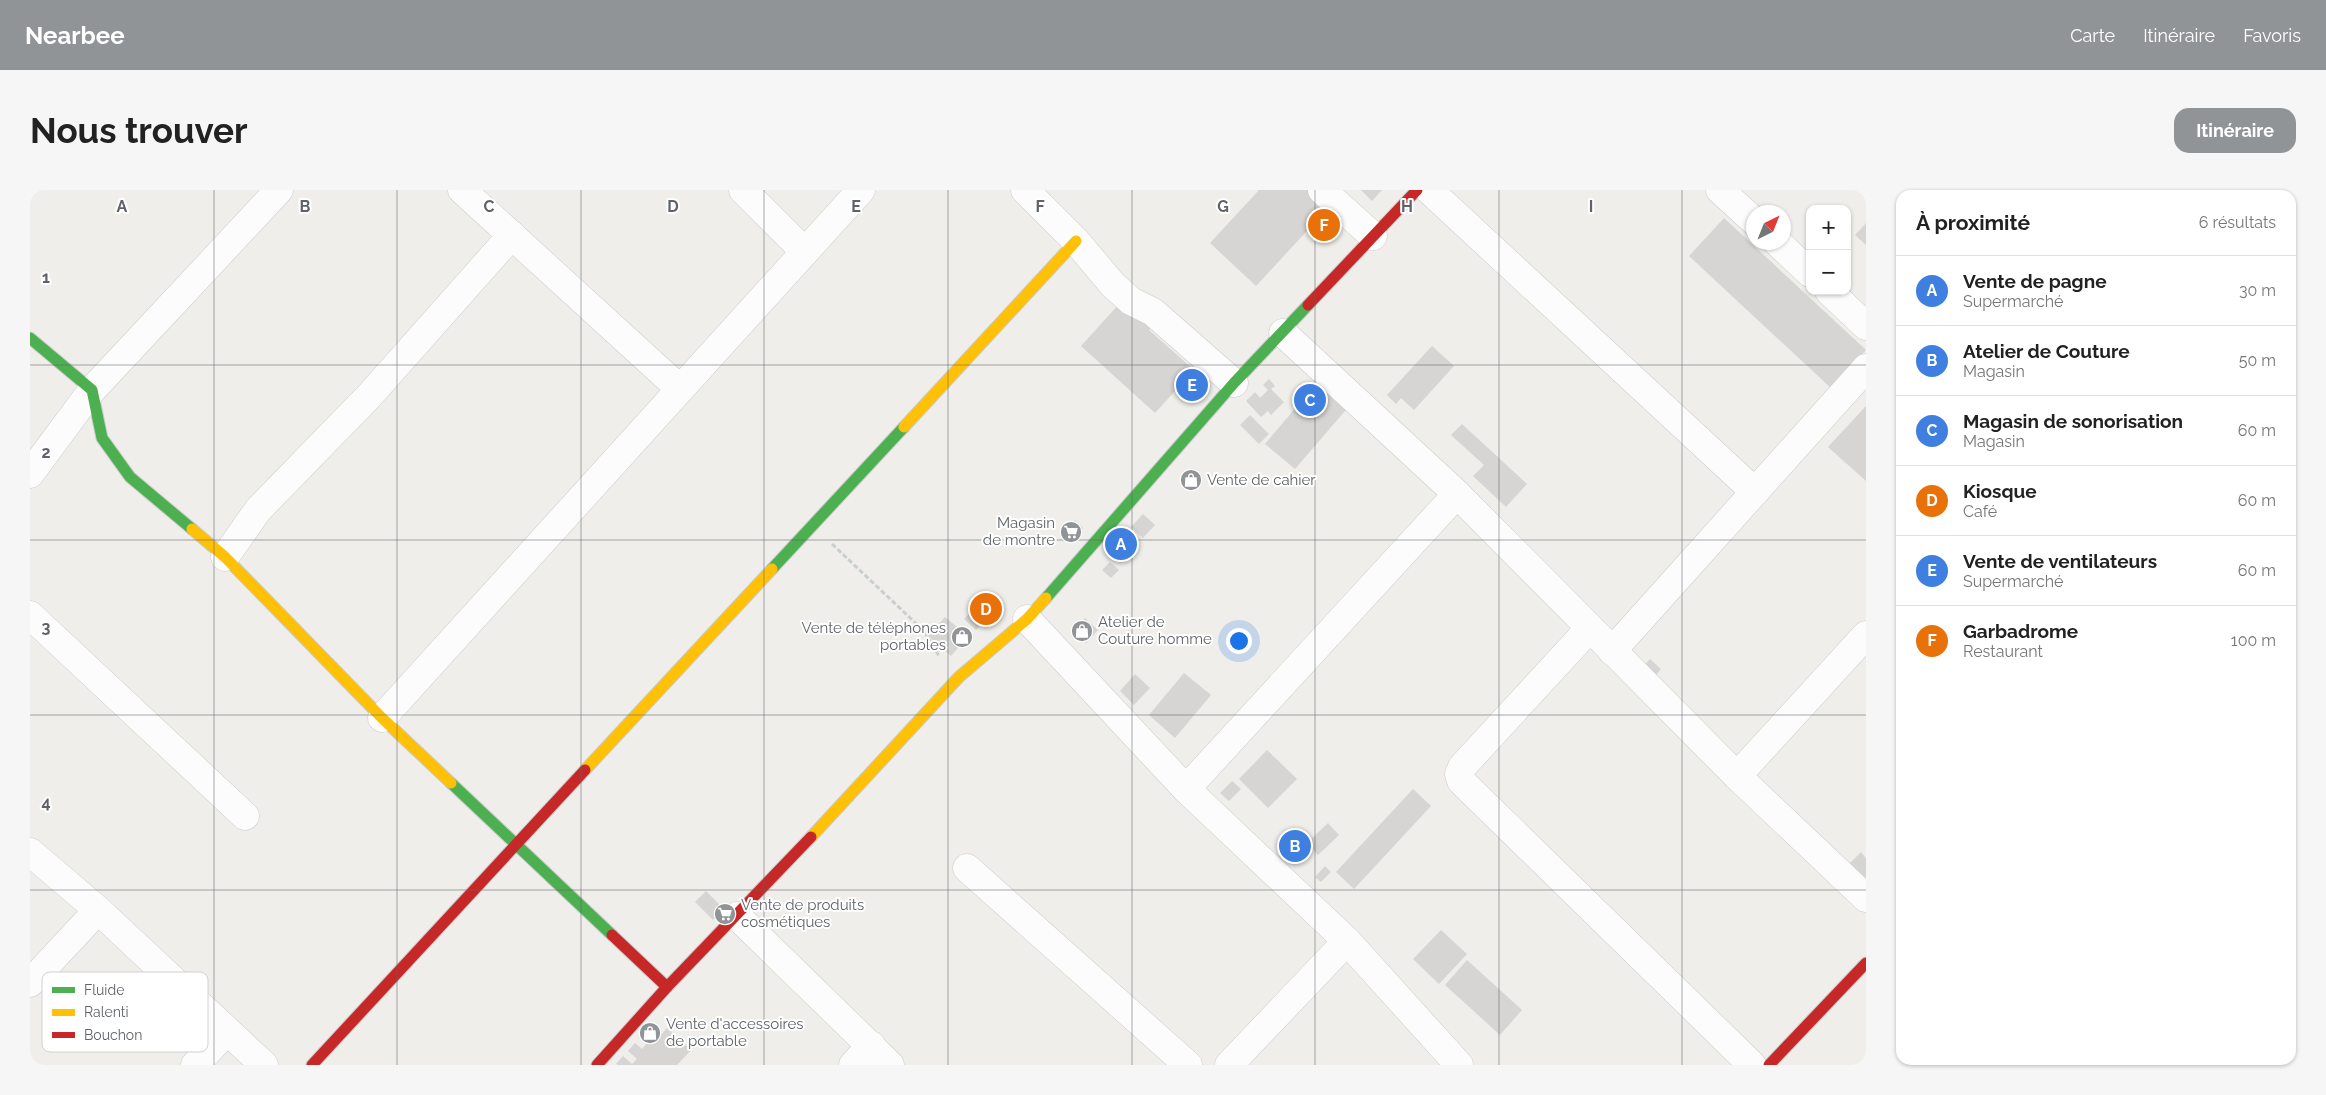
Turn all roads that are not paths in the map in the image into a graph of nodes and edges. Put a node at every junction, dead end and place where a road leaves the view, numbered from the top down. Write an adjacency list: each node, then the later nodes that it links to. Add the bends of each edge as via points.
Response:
1 (278, 190): 24 (street)
2 (462, 190): 11 (street)
3 (743, 190): 15 (street)
4 (861, 190): 15 (street)
5 (1025, 190): 13 (street)
6 (1322, 190): 12 (street)
7 (1417, 190): 12 (street)
8 (1429, 190): 26 (street)
9 (1721, 190): 10 (street)
10 (1746, 213)
11 (512, 235): 23 (street); 28 (street, via 370,395 258,510)
12 (1373, 236): 19 (street)
13 (1076, 241): 22 (street, via 1113,285 1131,301 1153,312); 38 (street)
14 (1786, 250): 16 (street)
15 (805, 252): 23 (street)
16 (1806, 269)
17 (1834, 295): 18 (street)
18 (1863, 318)
19 (1283, 333): 22 (street); 27 (street)
20 (30, 338): 24 (street)
21 (1866, 368): 26 (street)
22 (1234, 383): 30 (street)
23 (680, 389): 34 (street)
24 (92, 390): 25 (street); 28 (street, via 102,438 130,477)
25 (30, 474)
26 (1755, 492): 33 (street)
27 (1457, 494): 31 (street); 36 (street)
28 (225, 557): 34 (street)
29 (30, 615): 37 (street)
30 (1027, 619): 36 (street); 43 (street, via 960,677)
31 (1589, 629): 33 (street); 63 (street, via 1462,767 1459,774 1461,782)
32 (1866, 635): 35 (street)
33 (1612, 651): 35 (street)
34 (382, 718): 38 (street)
35 (1737, 776): 41 (street)
36 (1186, 789): 44 (street)
37 (245, 816)
38 (517, 844): 48 (street); 56 (street)
39 (30, 852): 42 (street)
40 (967, 868): 60 (street)
41 (1866, 898)
42 (98, 910): 46 (street); 47 (street)
43 (737, 916): 48 (street); 51 (street)
44 (1347, 941): 61 (street); 62 (street)
45 (1866, 964): 64 (street)
46 (164, 972)
47 (30, 983)
48 (667, 987): 57 (street)
49 (208, 1013): 50 (street)
50 (227, 1031): 52 (street); 55 (street)
51 (871, 1045): 58 (street); 59 (street)
52 (208, 1051)
53 (207, 1052): 54 (street)
54 (195, 1065)
55 (264, 1065)
56 (312, 1065)
57 (597, 1065)
58 (853, 1065)
59 (890, 1065)
60 (1188, 1065)
61 (1230, 1065)
62 (1459, 1065)
63 (1752, 1065)
64 (1769, 1065)

